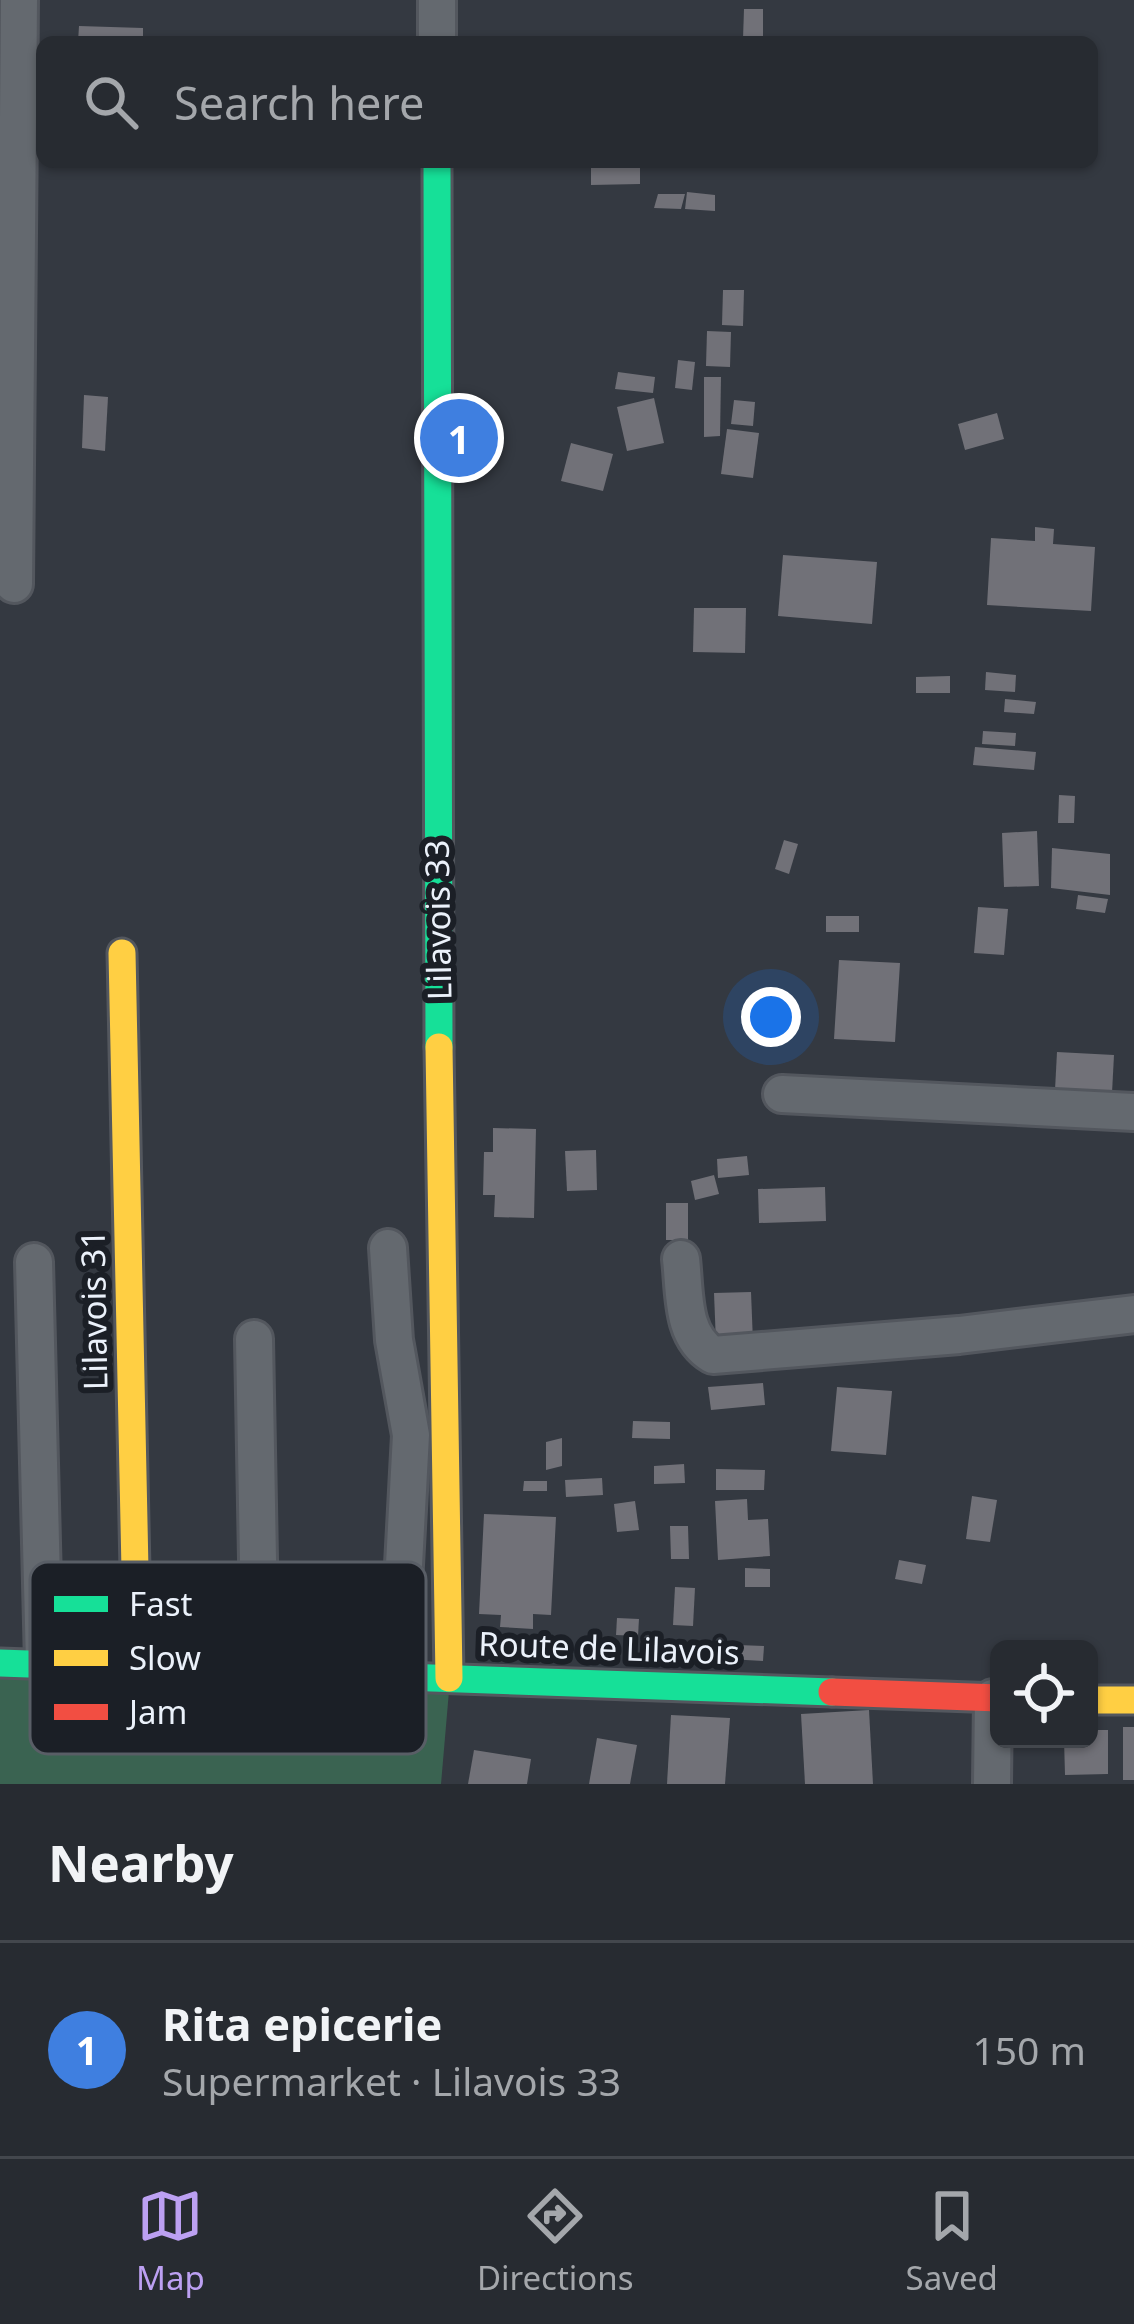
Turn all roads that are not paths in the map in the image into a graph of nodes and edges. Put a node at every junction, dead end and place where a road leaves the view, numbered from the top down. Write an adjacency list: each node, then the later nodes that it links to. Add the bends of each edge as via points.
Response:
1 (19, 0): 5 (street)
2 (437, 0): 3 (street)
3 (437, 36)
4 (437, 168): 21 (street, Lilavois 33, via 436,850)
5 (14, 584)
6 (122, 952): 15 (street, Lilavois 31)
7 (782, 1094): 8 (street)
8 (1134, 1112)
9 (388, 1247): 17 (street, via 412,1435)
10 (681, 1259): 12 (street, via 690,1330 713,1355)
11 (34, 1262): 14 (street)
12 (1134, 1314)
13 (254, 1339): 16 (street)
14 (41, 1562)
15 (135, 1562)
16 (258, 1562)
17 (405, 1562)
18 (0, 1663): 19 (street, Route de Lilavois)
19 (30, 1664)
20 (426, 1677): 21 (street, Route de Lilavois)
21 (449, 1678): 22 (street, Route de Lilavois)
22 (990, 1698)
23 (1098, 1700): 24 (street)
24 (1134, 1700)
25 (994, 1748): 26 (street)
26 (992, 1784)

